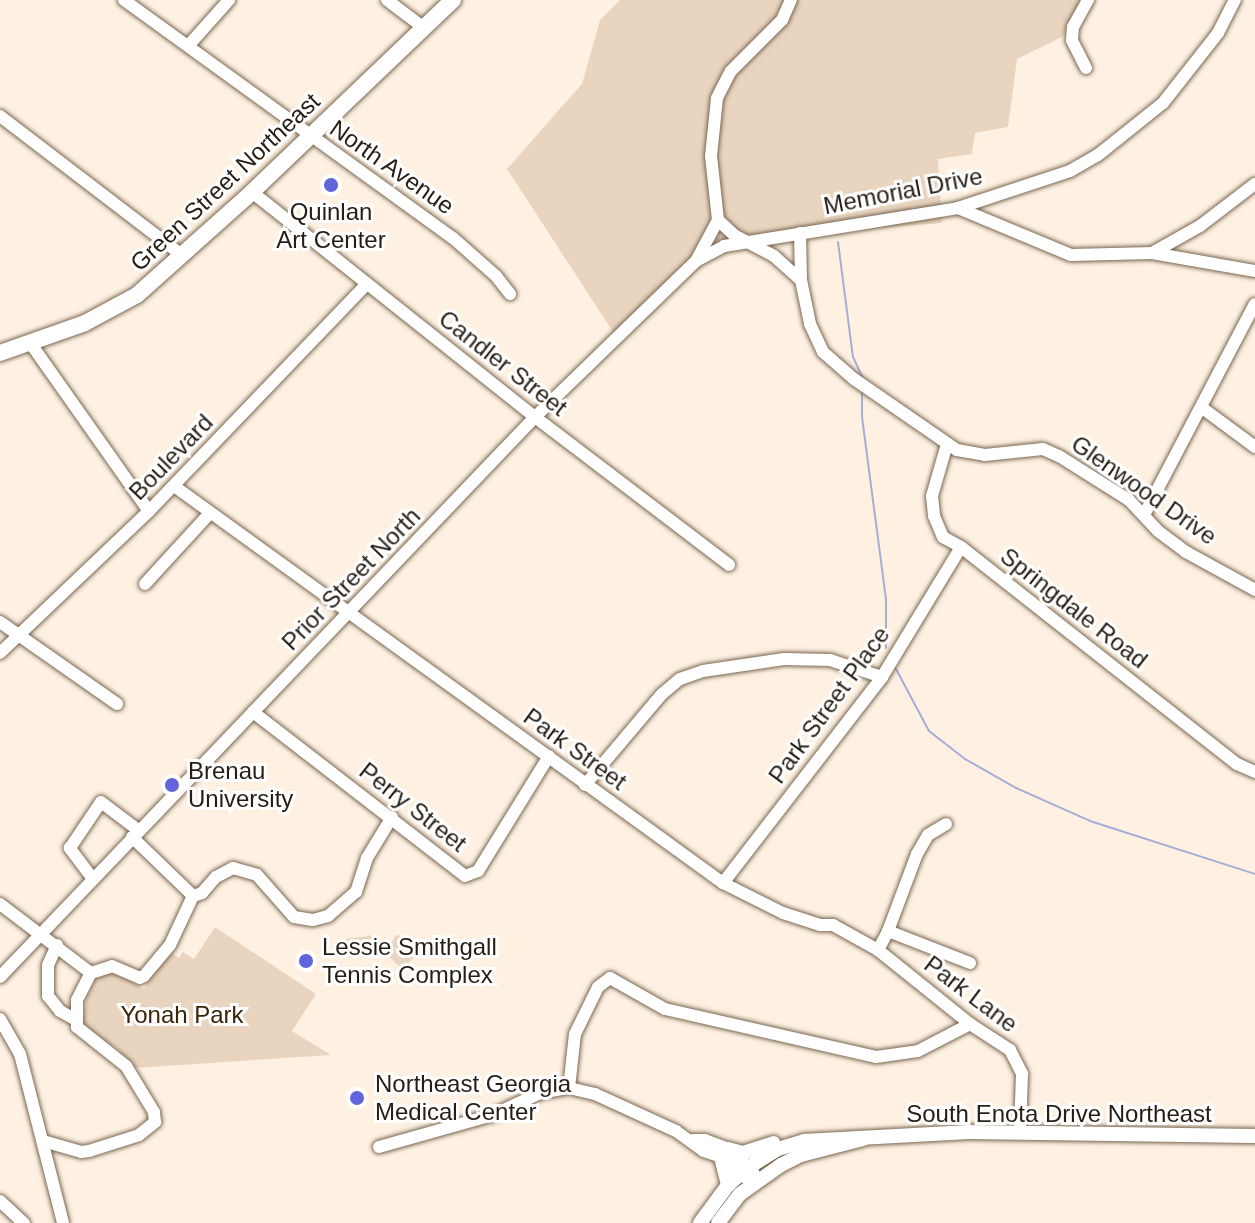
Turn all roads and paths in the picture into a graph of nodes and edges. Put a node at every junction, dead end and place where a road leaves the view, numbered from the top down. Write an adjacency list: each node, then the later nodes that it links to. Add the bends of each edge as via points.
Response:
1 (124, 0): 9 (street, North Avenue)
2 (229, 0): 9 (street)
3 (387, 0): 8 (street)
4 (453, 0): 8 (highway, Green Street Northeast)
5 (791, 0): 16 (street, via 782,20 731,71 717,98 711,156)
6 (1088, 0): 10 (street, via 1072,40)
7 (1235, 0): 15 (street, Memorial Drive, via 1218,33 1163,103 1098,155 1070,171)
8 (424, 28): 12 (highway, Green Street Northeast)
9 (188, 46): 12 (street, North Avenue)
10 (1086, 68)
11 (0, 116): 20 (street)
12 (311, 137): 14 (highway, Green Street Northeast); 25 (street, North Avenue, via 453,238)
13 (1255, 184): 19 (street, via 1200,226)
14 (252, 192): 20 (highway, Green Street Northeast); 24 (street, Candler Street)
15 (958, 208): 17 (street, Memorial Drive); 19 (street, via 1071,255)
16 (718, 220): 18 (street); 21 (street)
17 (800, 233): 18 (street, Memorial Drive); 23 (street, Glenwood Drive)
18 (746, 243): 21 (street, Memorial Drive, via 724,246); 23 (street, via 774,256)
19 (1152, 253): 22 (street)
20 (183, 256): 27 (highway, Green Street Northeast, via 121,306)
21 (696, 261): 30 (street, Prior Street North)
22 (1255, 271)
23 (801, 280): 31 (street, Glenwood Drive, via 810,324 823,352)
24 (367, 284): 30 (street, Candler Street); 33 (street, Boulevard)
25 (510, 294)
26 (1255, 304): 29 (street)
27 (31, 344): 28 (highway, Green Street Northeast); 34 (street)
28 (0, 353)
29 (1201, 407): 32 (street); 36 (street)
30 (535, 417): 38 (street, Candler Street); 41 (street, Prior Street North)
31 (947, 444): 36 (street, Glenwood Drive, via 985,455 1043,449 1129,500); 37 (street, Springdale Road, via 932,496 934,516 943,537)
32 (1255, 447)
33 (174, 486): 34 (street, Boulevard); 35 (street, Park Street)
34 (149, 511): 43 (street, Boulevard)
35 (210, 513): 39 (street); 41 (street, Park Street)
36 (1144, 515): 40 (street, Glenwood Drive, via 1186,552)
37 (961, 547): 45 (street, Park Street Place); 49 (street, Springdale Road, via 1237,764)
38 (729, 565)
39 (145, 584)
40 (1255, 590)
41 (347, 614): 47 (street, Prior Street North); 48 (street, Park Street)
42 (0, 622): 43 (street)
43 (17, 636): 44 (street, Boulevard); 46 (street)
44 (0, 653)
45 (882, 677): 50 (street, via 830,660 784,659 680,679); 55 (street, Park Street Place)
46 (117, 704)
47 (253, 712): 51 (street, Perry Street); 53 (street, Prior Street North)
48 (549, 756): 50 (street, Park Street); 51 (street, Perry Street, via 478,871 465,876)
49 (1255, 772)
50 (585, 785): 55 (street, Park Street)
51 (392, 817): 56 (street, via 367,858 356,892 328,916 294,917 257,875 244,869 233,868)
52 (946, 824): 58 (street, via 928,835 917,854)
53 (135, 833): 54 (street, Prior Street North); 54 (street, via 101,802 70,848); 56 (street)
54 (93, 879): 59 (street, Prior Street North)
55 (723, 883): 61 (street, Park Street, via 783,913 833,925)
56 (193, 896): 63 (street, via 166,951 144,976 112,966)
57 (0, 904): 59 (street)
58 (888, 931): 61 (street); 62 (street)
59 (42, 933): 60 (street); 64 (street, Prior Street North)
60 (57, 945): 63 (street); 66 (street, via 48,965 48,996)
61 (878, 950): 67 (street, Park Lane)
62 (970, 963)
63 (91, 973): 66 (street, via 77,1000)
64 (0, 977)
65 (0, 1019): 72 (street, via 20,1054)
66 (76, 1020): 72 (street, via 85,1036 126,1066 155,1122 115,1145 81,1152)
67 (970, 1024): 68 (street, via 918,1051 876,1057 665,1009 610,978 598,987 575,1034); 69 (street, Park Lane, via 1010,1050 1018,1062)
68 (569, 1088): 74 (street); 75 (street, via 595,1094 692,1140 704,1151)
69 (1020, 1131): 70 (main road, South Enota Drive Northeast); 71 (main road, South Enota Drive Northeast)
70 (1255, 1136)
71 (863, 1139): 73 (main road); 76 (main road, via 801,1155)
72 (43, 1141): 80 (street)
73 (804, 1141): 75 (main road, via 777,1141 760,1150); 76 (main road, via 778,1149)
74 (379, 1147)
75 (725, 1153): 76 (street); 77 (main road)
76 (750, 1176): 77 (main road); 82 (main road)
77 (728, 1185): 81 (main road)
78 (0, 1201): 79 (street)
79 (24, 1223)
80 (63, 1223)
81 (700, 1223)
82 (718, 1223)

